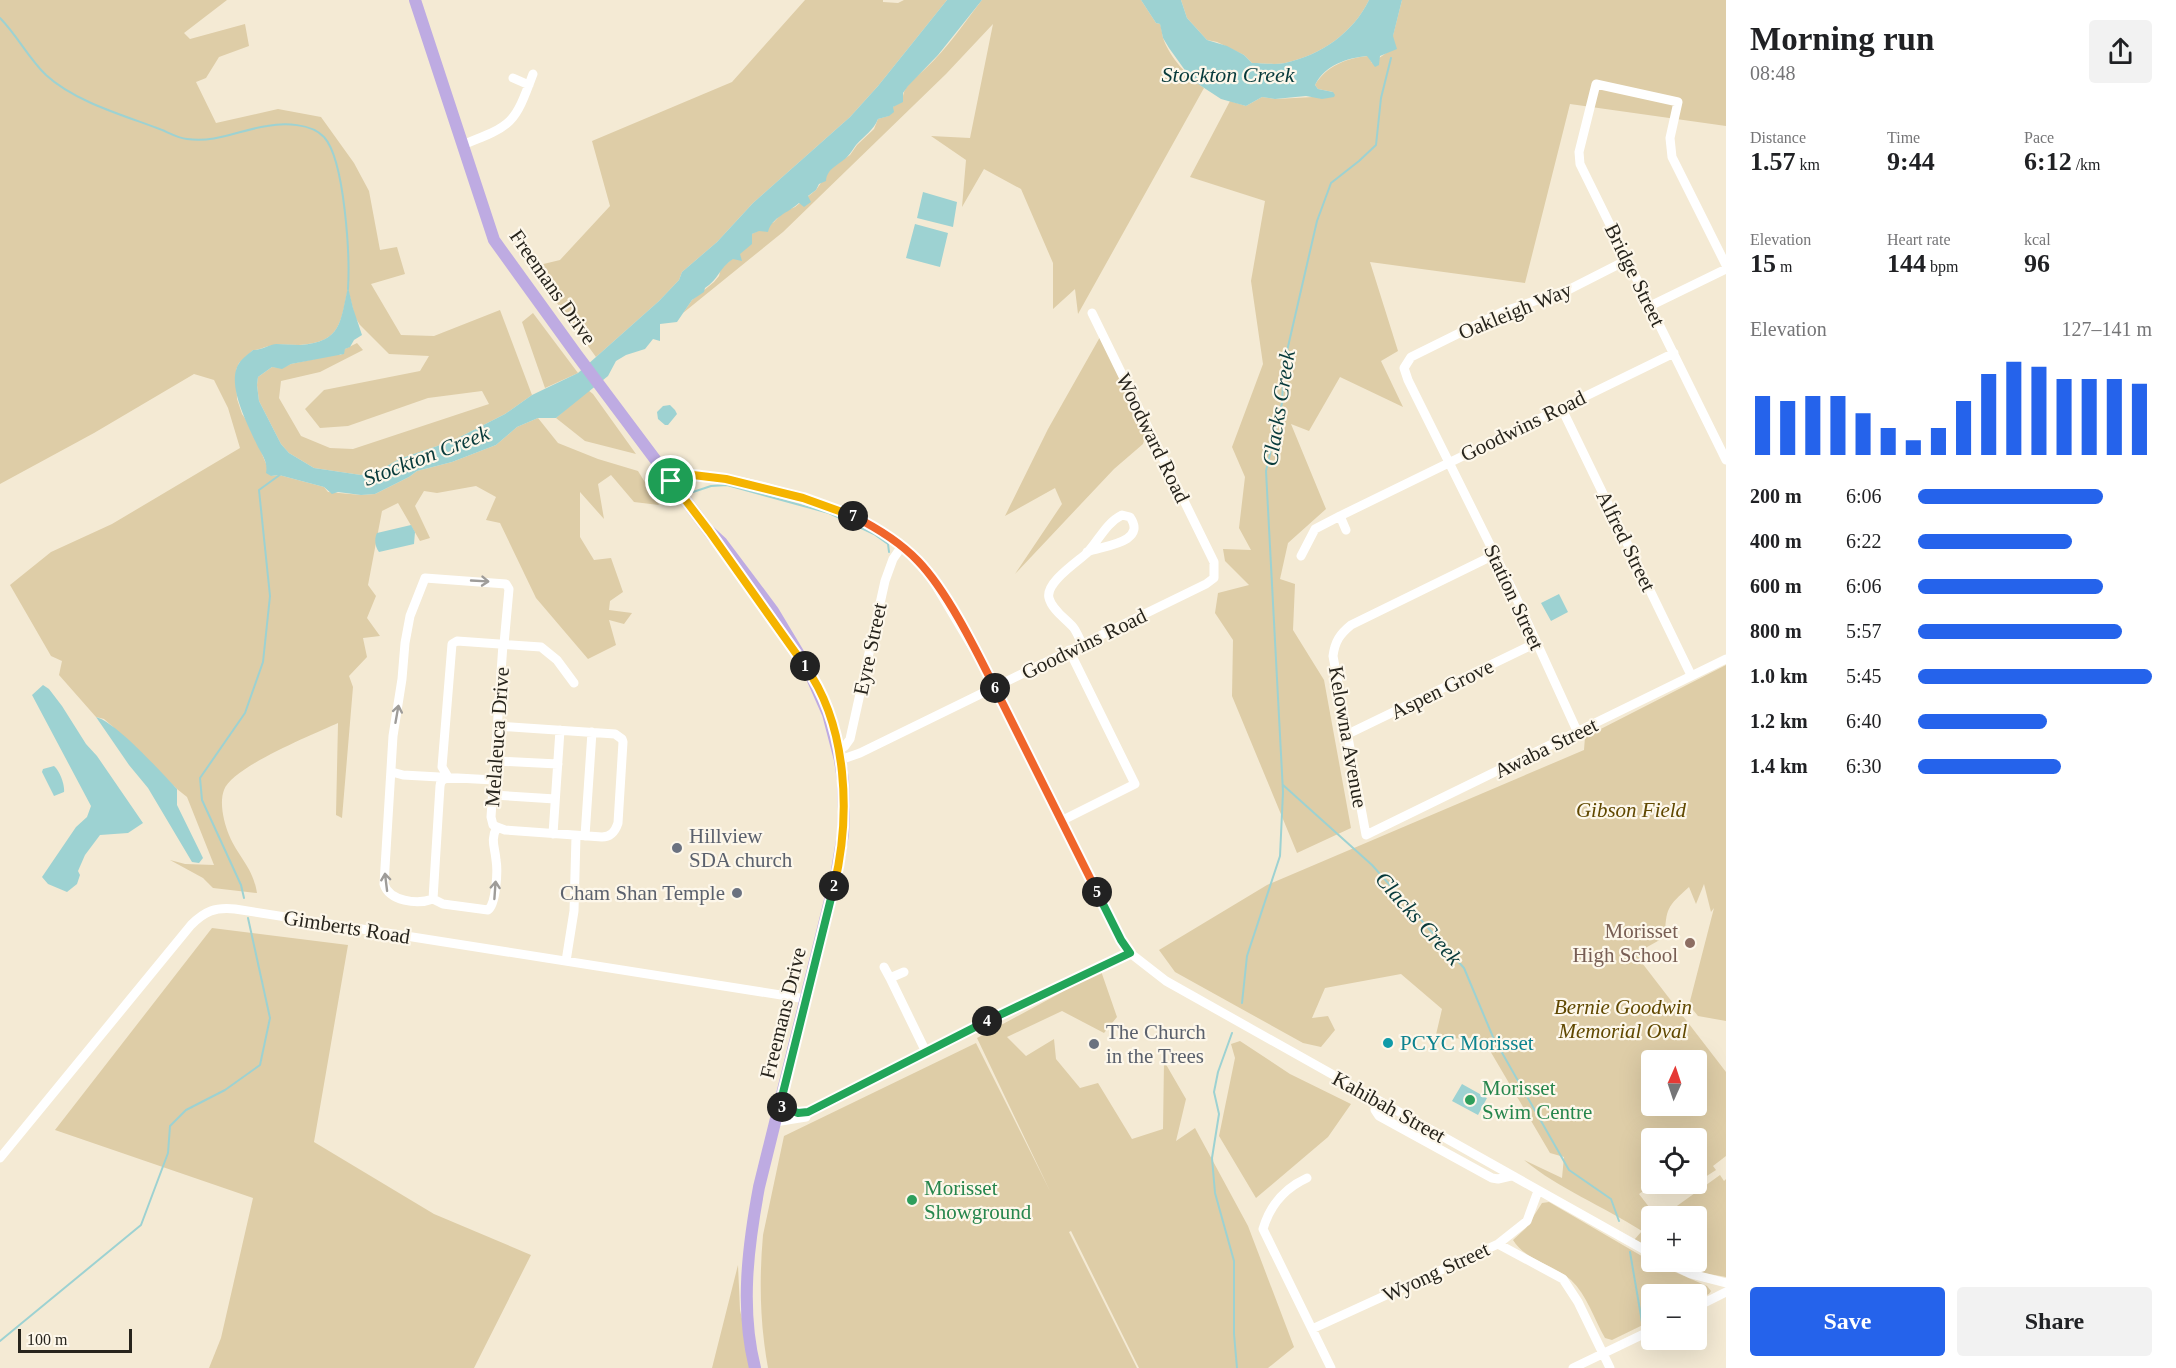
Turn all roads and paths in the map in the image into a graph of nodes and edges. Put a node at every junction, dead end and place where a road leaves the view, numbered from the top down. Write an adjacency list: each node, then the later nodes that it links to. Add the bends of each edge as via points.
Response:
1 (415, 0): 5 (main road, Freemans Drive)
2 (533, 74): 4 (street)
3 (513, 78): 4 (street)
4 (529, 85): 5 (street, via 510,122)
5 (462, 145): 15 (main road, Freemans Drive, via 494,240)
6 (1627, 260): 7 (street, Bridge Street, via 1580,164 1579,152 1596,84 1678,102 1670,138 1672,157); 8 (street, Bridge Street); 11 (street, Oakleigh Way, via 1570,289 1502,312)
7 (1726, 267): 8 (street)
8 (1650, 306): 10 (street, Bridge Street)
9 (1092, 313): 22 (street, Woodward Road)
10 (1674, 353): 12 (street, Goodwins Road); 13 (street, Bridge Street)
11 (1406, 363): 14 (street, Station Street, via 1405,373)
12 (1561, 407): 14 (street, Goodwins Road); 28 (street, Alfred Street)
13 (1726, 460)
14 (1448, 463): 16 (street, Goodwins Road); 20 (street, Station Street)
15 (671, 481): 18 (street, via 681,476 706,476 803,498 849,514); 36 (main road, Freemans Drive, via 773,611 828,714)
16 (1340, 516): 17 (street); 21 (street, Goodwins Road, via 1315,529)
17 (1346, 530)
18 (902, 546): 30 (street, via 929,574); 36 (street, Eyre Street, via 885,581 850,740)
19 (1087, 552): 19 (street, via 1112,522 1122,516 1130,517 1135,528 1133,534 1112,546); 25 (street, via 1058,579 1049,597)
20 (1494, 555): 23 (street, Station Street); 35 (street, Kelowna Avenue, via 1341,633 1333,656)
21 (1301, 556)
22 (1214, 562): 25 (street, Goodwins Road, via 1214,578 1206,584)
23 (1536, 643): 34 (street, Station Street); 35 (street, Aspen Grove)
24 (503, 644): 29 (street, via 542,647); 31 (street, Melaleuca Drive); 39 (street, Melaleuca Drive, one-way to 24, via 406,630 425,578 506,584 509,589); 40 (street, via 457,641 450,647 442,767)
25 (1082, 644): 26 (street, Goodwins Road)
26 (1069, 650): 30 (street, Goodwins Road); 44 (street, via 1135,784)
27 (1726, 659): 28 (street, Awaba Street)
28 (1692, 675): 34 (street, Awaba Street)
29 (574, 683)
30 (995, 687): 36 (street, Goodwins Road, via 860,753); 44 (street)
31 (497, 726): 32 (street); 37 (street, Melaleuca Drive)
32 (560, 730): 33 (street); 38 (street)
33 (592, 732): 47 (street); 47 (street, via 619,736 623,742 618,823 606,837)
34 (1578, 733): 48 (street, Awaba Street)
35 (1348, 734): 48 (street, Kelowna Avenue)
36 (839, 755): 55 (main road, Freemans Drive, via 844,813 841,853)
37 (495, 761): 38 (street); 41 (street, Melaleuca Drive)
38 (558, 764): 43 (street)
39 (392, 772): 40 (street); 49 (street, one-way to 39, via 424,902 393,897 386,892)
40 (448, 777): 41 (street); 49 (street, via 440,786)
41 (494, 780): 42 (street, Melaleuca Drive)
42 (493, 795): 43 (street); 45 (street, Melaleuca Drive, via 491,817)
43 (555, 799): 46 (street)
44 (1061, 821): 50 (street)
45 (497, 828): 46 (street); 49 (street, Melaleuca Drive, one-way to 45, via 484,911 492,907 496,861 492,839)
46 (552, 834): 47 (street)
47 (581, 836): 51 (street)
48 (1365, 836)
49 (433, 899)
50 (1130, 953): 56 (street); 62 (street, Kahibah Street, via 1166,981)
51 (566, 961): 55 (street, Gimberts Road); 60 (street, Gimberts Road, via 235,909 212,909 191,925)
52 (884, 967): 54 (street)
53 (904, 972): 54 (street)
54 (890, 978): 56 (street)
55 (806, 999): 57 (main road, Freemans Drive)
56 (926, 1052): 58 (street)
57 (780, 1105): 58 (street, via 798,1113); 59 (main road, Freemans Drive)
58 (817, 1108): 59 (street, via 807,1117)
59 (775, 1122): 72 (main road, Freemans Drive, via 757,1198 748,1264 747,1304)
60 (0, 1158)
61 (1307, 1178): 69 (street, via 1290,1185 1273,1206 1263,1229)
62 (1538, 1191): 63 (street, Wyong Street, via 1527,1221); 64 (street, Kahibah Street)
63 (1498, 1244): 69 (street, Wyong Street); 71 (street, via 1563,1279)
64 (1641, 1248)
65 (1687, 1272): 66 (street)
66 (1726, 1283)
67 (1726, 1292): 68 (street)
68 (1707, 1302)
69 (1312, 1329): 73 (street)
70 (1641, 1335): 71 (street)
71 (1603, 1353): 74 (street); 75 (street)
72 (755, 1368)
73 (1331, 1368)
74 (1573, 1368)
75 (1610, 1368)

